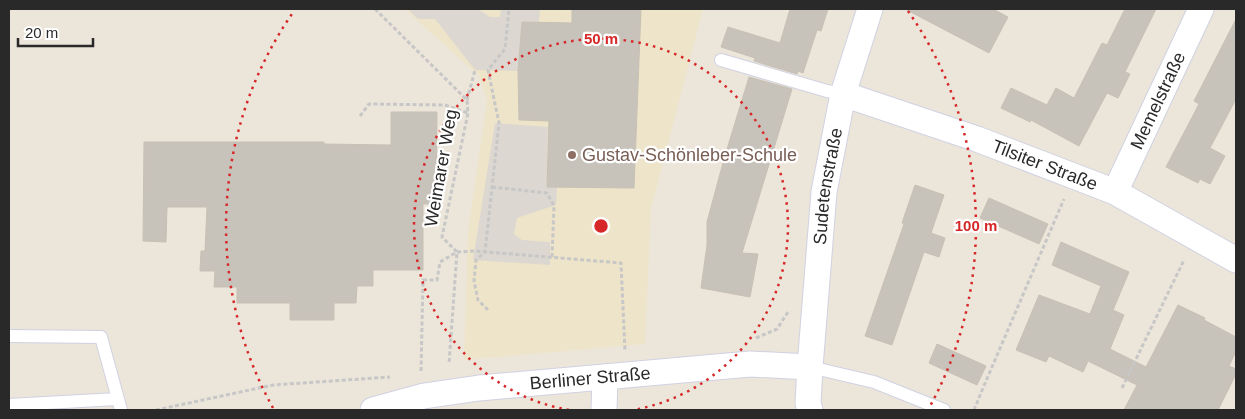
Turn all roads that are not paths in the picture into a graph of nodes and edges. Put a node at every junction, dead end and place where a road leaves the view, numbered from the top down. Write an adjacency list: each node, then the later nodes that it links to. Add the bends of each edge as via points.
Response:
1 (870, 9): 4 (street, Sudetenstraße)
2 (1201, 9): 5 (street, Memelstraße)
3 (721, 60): 4 (lane)
4 (843, 94): 5 (street, Tilsiter Straße, via 977,139); 8 (street, Sudetenstraße, via 824,192)
5 (1115, 192): 6 (street, Tilsiter Straße)
6 (1236, 260)
7 (9, 336): 11 (lane, via 101,337)
8 (810, 368): 9 (street, Berliner Straße, via 750,364); 14 (street, Sudetenstraße); 15 (lane, via 874,382)
9 (605, 377): 12 (street, Berliner Straße, via 479,388 424,396); 13 (street)
10 (9, 404): 11 (lane)
11 (119, 404)
12 (373, 410)
13 (604, 410)
14 (810, 410)
15 (944, 410)

